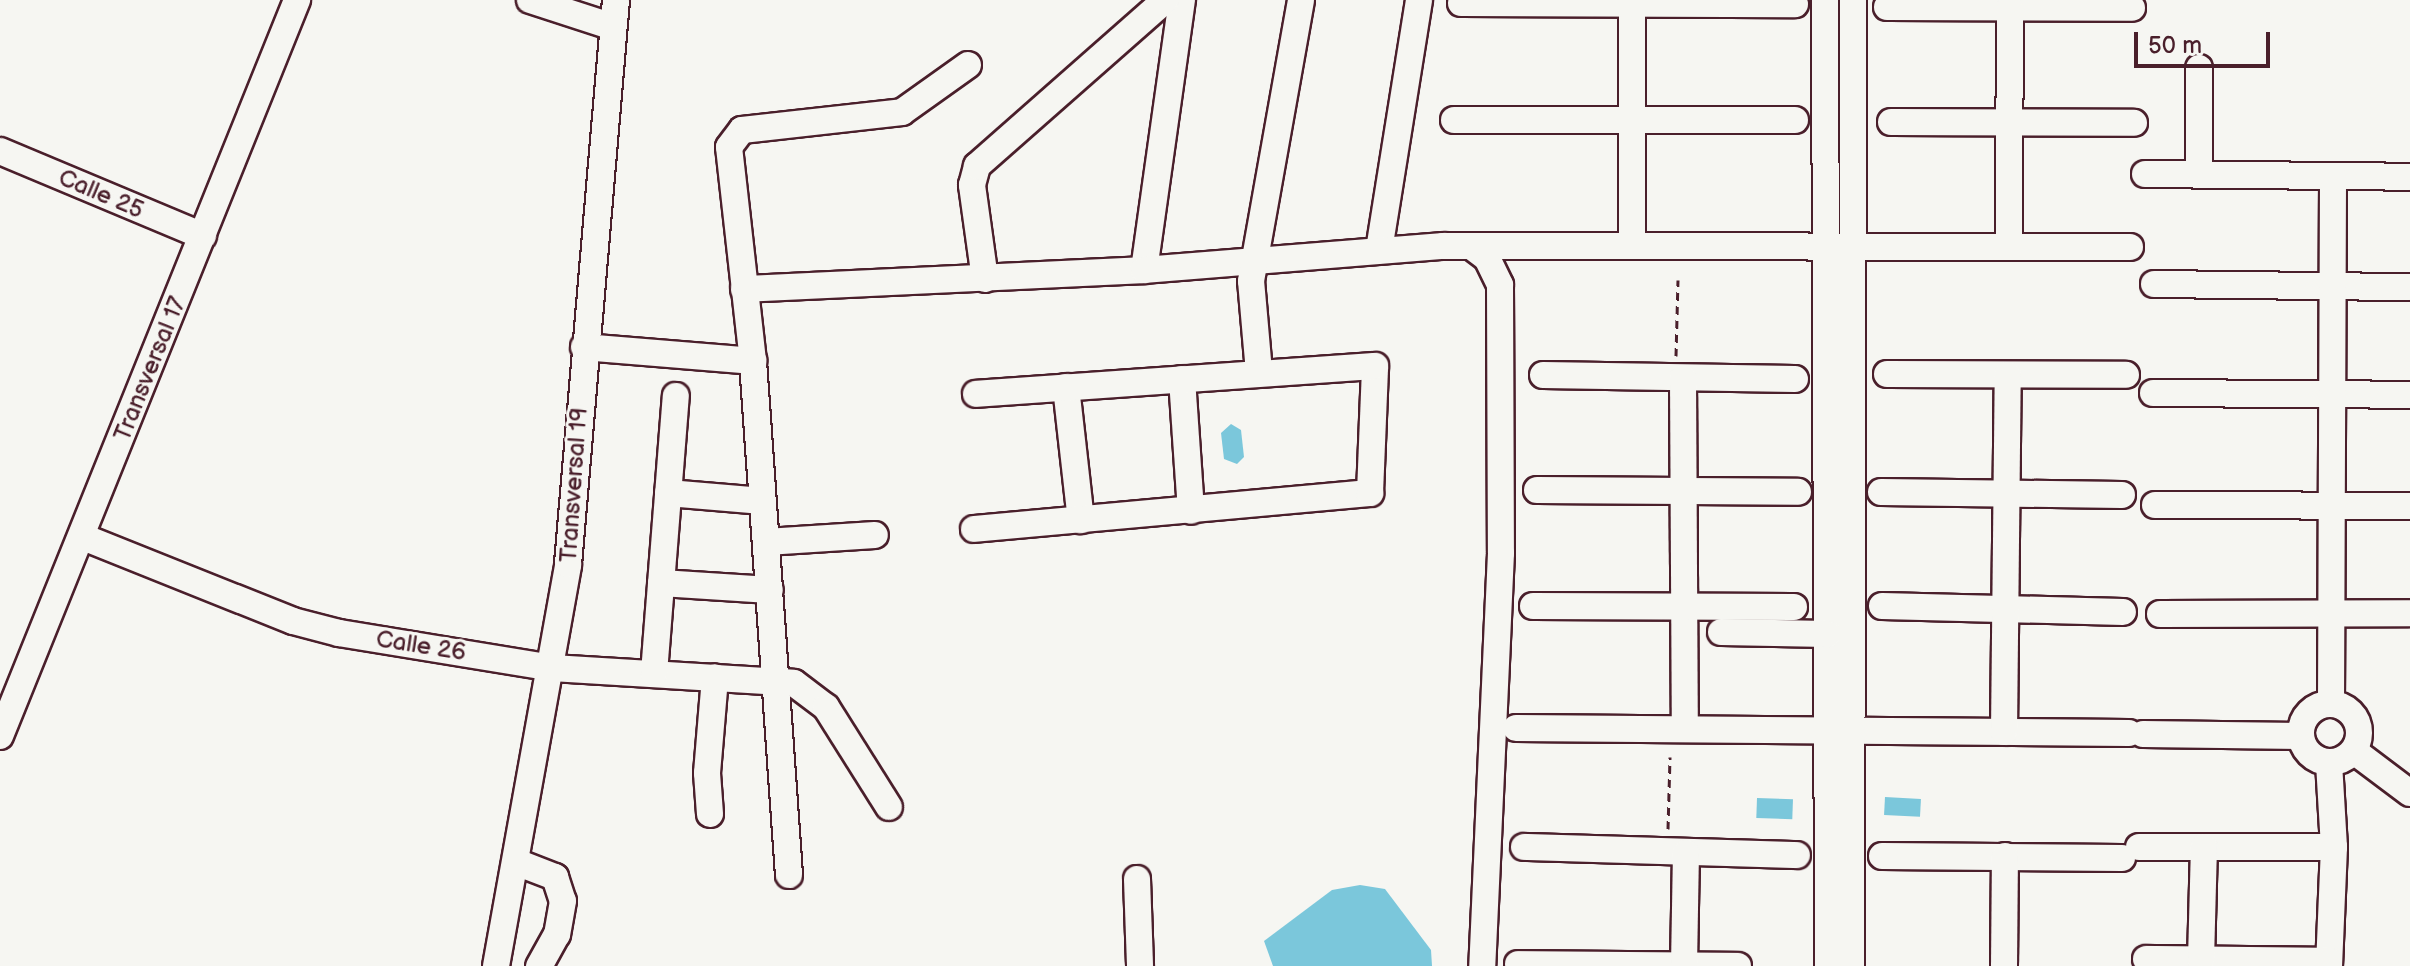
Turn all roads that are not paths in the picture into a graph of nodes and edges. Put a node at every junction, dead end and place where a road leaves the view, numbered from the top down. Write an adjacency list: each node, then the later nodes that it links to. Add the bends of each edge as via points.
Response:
1 (297, 0): 30 (street, Transversal 17)
2 (530, 0): 16 (street)
3 (1165, 0): 39 (street, via 977,166 972,185)
4 (1182, 0): 38 (street)
5 (1301, 0): 37 (street)
6 (1419, 0): 36 (street)
7 (1825, 0): 32 (street)
8 (1853, 0): 32 (street)
9 (1632, 2): 10 (street); 11 (street); 20 (street)
10 (1461, 3)
11 (1795, 4)
12 (2080, 4): 14 (street); 15 (street)
13 (1887, 7): 14 (street)
14 (2010, 8): 23 (street)
15 (2132, 8)
16 (613, 13): 44 (street, Transversal 19)
17 (968, 65): 43 (street, via 902,112 742,130 733,138 729,147)
18 (2199, 68): 27 (street)
19 (1454, 120): 20 (street)
20 (1632, 120): 21 (street); 31 (street)
21 (1795, 120)
22 (1891, 122): 23 (street)
23 (2008, 122): 24 (street); 33 (street)
24 (2134, 123)
25 (0, 151): 30 (street, Calle 25)
26 (2145, 174): 27 (street)
27 (2199, 174): 28 (street)
28 (2333, 177): 29 (street); 41 (street)
29 (2410, 177)
30 (203, 236): 75 (street, Transversal 17)
31 (1632, 246): 32 (street); 35 (street)
32 (1839, 246): 33 (street); 89 (street); 97 (street)
33 (2009, 246): 34 (street)
34 (2130, 247)
35 (1475, 249): 36 (street); 125 (street, via 1487,258 1500,285 1501,553)
36 (1379, 250): 37 (street)
37 (1258, 260): 38 (street); 46 (street, via 1251,281)
38 (1144, 270): 39 (street)
39 (985, 279): 43 (street)
40 (2154, 284): 41 (street)
41 (2334, 287): 42 (street); 57 (street)
42 (2410, 287)
43 (744, 289): 45 (street)
44 (584, 347): 45 (street); 90 (street, Transversal 19, via 568,564)
45 (753, 361): 67 (street)
46 (1259, 372): 52 (street); 71 (street, via 1375,366 1370,493)
47 (1887, 374): 49 (street)
48 (1543, 375): 51 (street)
49 (2008, 375): 50 (street); 65 (street)
50 (2126, 375)
51 (1683, 378): 53 (street); 61 (street)
52 (1182, 379): 54 (street); 71 (street)
53 (1795, 379)
54 (1066, 387): 56 (street); 72 (street)
55 (2153, 393): 57 (street)
56 (976, 394)
57 (2333, 395): 58 (street); 69 (street)
58 (2410, 395)
59 (676, 396): 64 (street)
60 (1537, 490): 61 (street)
61 (1682, 490): 62 (street); 81 (street)
62 (1798, 492)
63 (1881, 492): 65 (street)
64 (668, 493): 67 (street); 77 (street)
65 (2006, 493): 66 (street); 83 (street)
66 (2122, 495)
67 (763, 501): 76 (street)
68 (2155, 505): 69 (street)
69 (2333, 506): 70 (street); 85 (street)
70 (2410, 506)
71 (1191, 511): 72 (street)
72 (1081, 520): 73 (street)
73 (974, 529)
74 (875, 535): 76 (street)
75 (83, 537): 90 (street, Calle 26, via 293,621); 99 (street, Transversal 17)
76 (766, 542): 78 (street)
77 (661, 583): 78 (street); 91 (street)
78 (770, 590): 93 (street)
79 (1533, 606): 81 (street)
80 (1882, 606): 83 (street)
81 (1684, 607): 82 (street); 96 (street)
82 (1794, 607)
83 (2007, 607): 84 (street); 98 (street)
84 (2123, 612)
85 (2333, 612): 86 (street); 87 (street); 94 (street)
86 (2410, 613)
87 (2160, 614)
88 (1721, 632): 89 (street)
89 (1828, 634): 97 (street)
90 (552, 668): 91 (street, Calle 26); 113 (street, Transversal 19)
91 (654, 673): 92 (street, Calle 26)
92 (715, 677): 93 (street, Calle 26); 105 (street, via 707,773)
93 (776, 680): 104 (street, Calle 26, via 808,690 826,707); 114 (street)
94 (2331, 704): 100 (street, via 2308,713); 101 (street, via 2346,708 2357,720 2360,736)
95 (1516, 728): 96 (street)
96 (1685, 729): 97 (street)
97 (1839, 731): 98 (street); 119 (street)
98 (2004, 732): 100 (street)
99 (0, 736)
100 (2301, 736): 102 (street, via 2310,755)
101 (2354, 751): 102 (street); 103 (street)
102 (2329, 763): 108 (street)
103 (2410, 793)
104 (889, 807)
105 (710, 814)
106 (1524, 847): 109 (street)
107 (2204, 847): 108 (street); 112 (street); 117 (street)
108 (2334, 847): 120 (street)
109 (1676, 853): 110 (street); 121 (street)
110 (1797, 855)
111 (1882, 856): 112 (street)
112 (2005, 856): 127 (street)
113 (516, 862): 122 (street, Transversal 19); 123 (street, via 555,877 563,901 557,934)
114 (789, 875)
115 (1137, 879): 124 (street)
116 (2146, 959): 117 (street)
117 (2201, 960): 120 (street)
118 (1518, 964): 121 (street)
119 (1840, 964)
120 (2329, 964)
121 (1684, 965): 126 (street)
122 (496, 966)
123 (539, 966)
124 (1140, 966)
125 (1482, 966)
126 (1738, 966)
127 (2004, 966)

